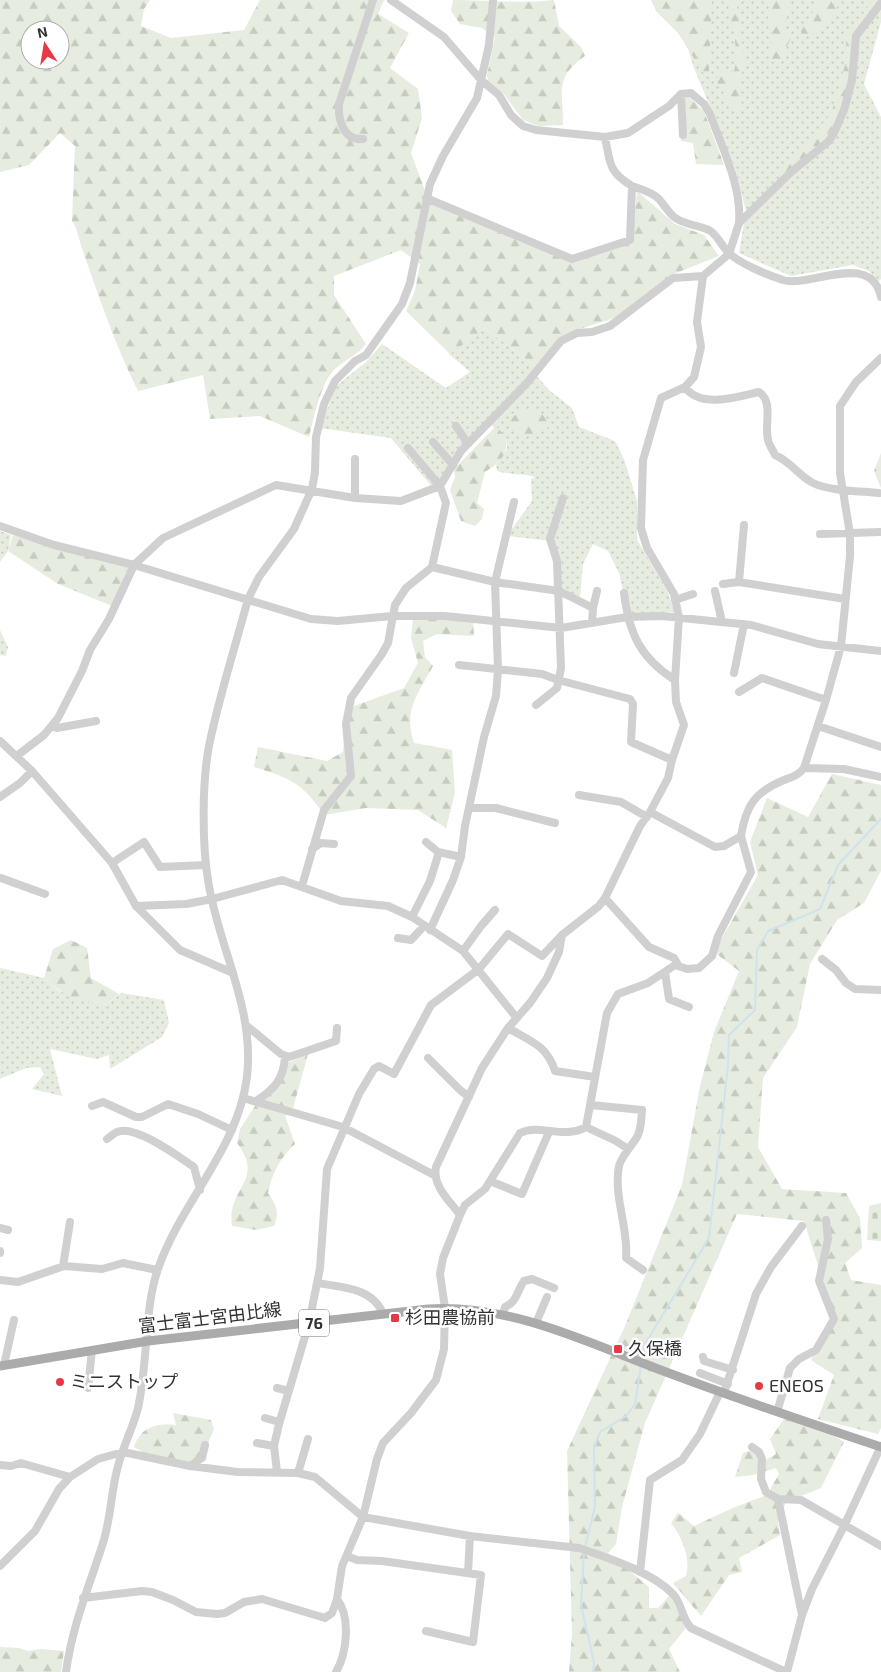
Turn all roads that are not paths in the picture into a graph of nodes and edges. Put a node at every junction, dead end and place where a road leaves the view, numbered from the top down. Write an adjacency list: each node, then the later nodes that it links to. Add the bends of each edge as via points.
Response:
1 (373, 0): 9 (street, via 339,104 343,128 352,136)
2 (391, 0): 5 (street, via 444,37)
3 (493, 0): 5 (street, via 489,45)
4 (881, 2): 12 (street, via 856,36 852,80 844,110 829,141 790,173)
5 (481, 80): 8 (street, via 499,95 511,115 523,126); 11 (street, via 477,98 443,156)
6 (681, 94): 7 (street); 8 (street, via 669,106 628,133); 12 (street, via 691,93 710,114 734,184)
7 (683, 135)
8 (605, 136): 10 (street, via 612,170)
9 (363, 139)
10 (632, 186): 11 (street, via 630,240 572,259); 13 (street, via 658,198 682,222 711,231)
11 (426, 198): 26 (street, via 410,283 402,304 366,355 355,361 336,381 324,404 316,437 316,472)
12 (739, 223): 13 (street)
13 (729, 254): 14 (street); 15 (street, via 757,270 788,281 848,272)
14 (703, 276): 18 (street, via 697,322 701,347 694,377); 21 (street, via 673,278 617,322 561,341 526,384)
15 (879, 286): 16 (street)
16 (881, 297)
17 (881, 358): 27 (street, via 849,389 840,406)
18 (685, 387): 27 (street, via 695,397 728,399 759,392 767,403 767,436 775,455 813,483); 49 (street, via 661,398 644,450 640,494 641,528)
19 (456, 426): 21 (street)
20 (434, 442): 24 (street)
21 (468, 444): 24 (street)
22 (408, 448): 25 (street)
23 (355, 459): 29 (street)
24 (452, 465): 25 (street)
25 (440, 486): 29 (street, via 401,500); 38 (street, via 446,503)
26 (312, 489): 29 (street); 37 (street, via 276,485 163,538); 48 (street, via 294,529)
27 (842, 489): 28 (street); 36 (street)
28 (878, 493)
29 (355, 498)
30 (563, 498): 42 (street, via 550,539 557,562)
31 (514, 502): 39 (street)
32 (744, 525): 40 (street)
33 (0, 526): 37 (street, via 54,545)
34 (881, 532): 36 (street)
35 (820, 534): 36 (street)
36 (850, 534): 47 (street)
37 (134, 565): 48 (street); 70 (street, via 69,699)
38 (432, 568): 39 (street); 51 (street, via 406,588)
39 (495, 582): 42 (street); 54 (street)
40 (739, 582): 41 (street); 47 (street)
41 (723, 584)
42 (559, 591): 50 (street); 58 (street)
43 (597, 591): 50 (street)
44 (715, 591): 55 (street)
45 (624, 593): 52 (street)
46 (692, 594): 49 (street)
47 (845, 598): 59 (street)
48 (248, 599): 51 (street, via 324,621); 91 (street, via 209,746)
49 (675, 600): 53 (street)
50 (593, 608): 56 (street)
51 (392, 616): 54 (street); 87 (street, via 388,643 350,698 346,711 351,776 324,810)
52 (627, 617): 53 (street); 56 (street); 65 (street, via 632,633 647,658)
53 (679, 617): 55 (street); 65 (street)
54 (496, 620): 58 (street); 62 (street)
55 (722, 622): 57 (street)
56 (592, 624): 58 (street)
57 (744, 624): 59 (street, via 818,644); 63 (street)
58 (560, 628): 64 (street, via 561,668)
59 (841, 646): 60 (street); 67 (street)
60 (881, 651)
61 (459, 665): 62 (street)
62 (498, 670): 64 (street, via 528,671); 81 (street, via 496,696)
63 (734, 673)
64 (558, 680): 68 (street, via 557,688); 75 (street, via 630,699 633,704 631,742)
65 (675, 680): 75 (street, via 676,702 684,725)
66 (739, 692): 67 (street, via 762,678)
67 (826, 700): 71 (street)
68 (536, 705)
69 (96, 721): 70 (street, via 57,728)
70 (52, 726): 74 (street)
71 (818, 726): 73 (street); 76 (street)
72 (0, 741): 74 (street)
73 (881, 747)
74 (18, 755): 77 (street)
75 (672, 760): 82 (street, via 668,778)
76 (804, 768): 78 (street, via 844,769); 84 (street, via 756,796)
77 (32, 771): 80 (street); 90 (street)
78 (881, 776)
79 (579, 795): 82 (street, via 621,802)
80 (0, 797)
81 (469, 808): 83 (street, via 496,808); 89 (street)
82 (649, 814): 84 (street, via 715,847 724,846); 95 (street)
83 (555, 823)
84 (741, 836): 105 (street, via 751,872 718,936 712,956 699,968)
85 (426, 842): 88 (street)
86 (334, 844): 87 (street, via 322,843)
87 (312, 849): 93 (street)
88 (438, 852): 89 (street); 99 (street, via 430,881)
89 (461, 857): 100 (street, via 453,880)
90 (112, 862): 91 (street, via 144,842 160,867); 97 (street)
91 (206, 865): 96 (street)
92 (0, 879): 94 (street)
93 (302, 886): 96 (street, via 282,880); 99 (street, via 341,901 388,906)
94 (45, 894)
95 (605, 898): 101 (street); 105 (street, via 649,947 674,958)
96 (212, 899): 97 (street, via 186,904); 107 (street)
97 (136, 906): 107 (street, via 180,950)
98 (495, 910): 103 (street)
99 (412, 917): 100 (street)
100 (427, 928): 102 (street, via 412,940); 103 (street)
101 (562, 935): 106 (street, via 542,956 508,934); 111 (street, via 559,952 547,978)
102 (398, 938)
103 (463, 951): 106 (street)
104 (822, 959): 109 (street, via 855,989)
105 (675, 965): 108 (street)
106 (479, 969): 111 (street); 123 (street, via 431,1004 394,1074 379,1066 374,1069)
107 (233, 972): 112 (street)
108 (665, 972): 110 (street, via 669,999); 117 (street, via 648,983 618,994 607,1013)
109 (881, 990)
110 (689, 1008)
111 (516, 1017): 114 (street)
112 (247, 1026): 115 (street); 119 (street, via 247,1074)
113 (337, 1028): 115 (street, via 336,1041)
114 (508, 1028): 117 (street, via 545,1050 555,1071); 118 (street, via 482,1068)
115 (285, 1056): 120 (street, via 281,1078 270,1092)
116 (428, 1058): 118 (street)
117 (595, 1077): 121 (street)
118 (469, 1097): 129 (street)
119 (243, 1098): 120 (street); 125 (street)
120 (256, 1101): 123 (street)
121 (592, 1105): 124 (street); 128 (street, via 642,1110 638,1136)
122 (92, 1106): 125 (street, via 102,1102 142,1117 168,1104)
123 (343, 1127): 129 (street); 140 (street, via 326,1169)
124 (586, 1127): 126 (street, via 561,1134); 128 (street)
125 (232, 1130): 131 (street)
126 (549, 1132): 130 (street, via 528,1129 520,1133); 130 (street, via 522,1194)
127 (107, 1139): 131 (street, via 117,1132 127,1131 166,1148 194,1167)
128 (628, 1149): 138 (street, via 619,1168 621,1218 627,1240 626,1258)
129 (434, 1175): 132 (street, via 438,1186)
130 (490, 1181): 132 (street, via 465,1205)
131 (200, 1190): 137 (street, via 174,1233)
132 (460, 1215): 143 (street, via 440,1274)
133 (826, 1220): 160 (street, via 828,1239 819,1281 834,1319 816,1350 790,1368)
134 (70, 1222): 136 (street)
135 (802, 1226): 153 (street, via 762,1282)
136 (63, 1266): 137 (street, via 102,1269 123,1264); 139 (street, via 18,1282)
137 (157, 1270): 149 (street)
138 (643, 1270)
139 (0, 1280)
140 (317, 1283): 144 (street, via 367,1295 380,1304); 147 (street)
141 (554, 1288): 145 (street, via 532,1279 524,1282 516,1300 505,1308)
142 (547, 1297): 148 (street)
143 (445, 1308): 144 (main road, 富士富士宮由比線 / 76); 145 (main road, 富士富士宮由比線 / 76); 176 (street, via 444,1349 436,1380 383,1443 376,1459)
144 (383, 1314): 147 (main road, 富士富士宮由比線 / 76)
145 (503, 1314): 148 (main road, 富士富士宮由比線 / 76)
146 (14, 1320): 152 (street)
147 (309, 1323): 149 (main road, 富士富士宮由比線 / 76); 158 (street)
148 (536, 1323): 159 (main road, 富士富士宮由比線 / 76)
149 (148, 1342): 150 (main road, 富士富士宮由比線 / 76); 169 (street, via 138,1409)
150 (92, 1350): 152 (main road, 富士富士宮由比線 / 76); 156 (street)
151 (702, 1357): 153 (street, via 704,1361)
152 (2, 1365)
153 (733, 1370): 155 (street)
154 (700, 1373): 155 (street)
155 (728, 1384): 159 (street)
156 (88, 1388)
157 (277, 1388): 158 (street)
158 (289, 1391): 162 (street)
159 (722, 1393): 160 (main road, 富士富士宮由比線 / 76); 182 (street, via 682,1460 650,1480)
160 (776, 1412): 167 (main road, 富士富士宮由比線 / 76)
161 (265, 1418): 162 (street)
162 (279, 1422): 166 (street)
163 (308, 1439): 173 (street)
164 (257, 1443): 166 (street)
165 (205, 1445): 171 (street, via 202,1458)
166 (274, 1446): 172 (street)
167 (881, 1446): 177 (street)
168 (752, 1447): 175 (street, via 762,1459 761,1479 766,1492)
169 (123, 1452): 171 (street); 174 (street, via 98,1459); 184 (street, via 107,1529)
170 (0, 1465): 174 (street, via 21,1463)
171 (190, 1466): 172 (street, via 238,1472)
172 (277, 1472): 173 (street)
173 (298, 1473): 176 (street, via 314,1479)
174 (70, 1477): 181 (street, via 59,1489 35,1530)
175 (778, 1499): 177 (street, via 801,1500); 186 (street)
176 (364, 1517): 178 (street); 180 (street)
177 (845, 1524): 179 (street); 186 (street)
178 (470, 1536): 182 (street, via 580,1548); 183 (street)
179 (881, 1546)
180 (347, 1556): 183 (street, via 357,1560); 185 (street)
181 (0, 1566)
182 (640, 1572): 190 (street, via 675,1596 684,1620 691,1628)
183 (468, 1573): 187 (street, via 481,1575 473,1642)
184 (83, 1598): 185 (street, via 152,1592 196,1612 217,1614 244,1602 262,1599 325,1618 332,1613); 188 (street, via 70,1641)
185 (337, 1599): 189 (street, via 344,1608 347,1626)
186 (802, 1615): 190 (street)
187 (426, 1631)
188 (66, 1672)
189 (336, 1672)
190 (786, 1672)

